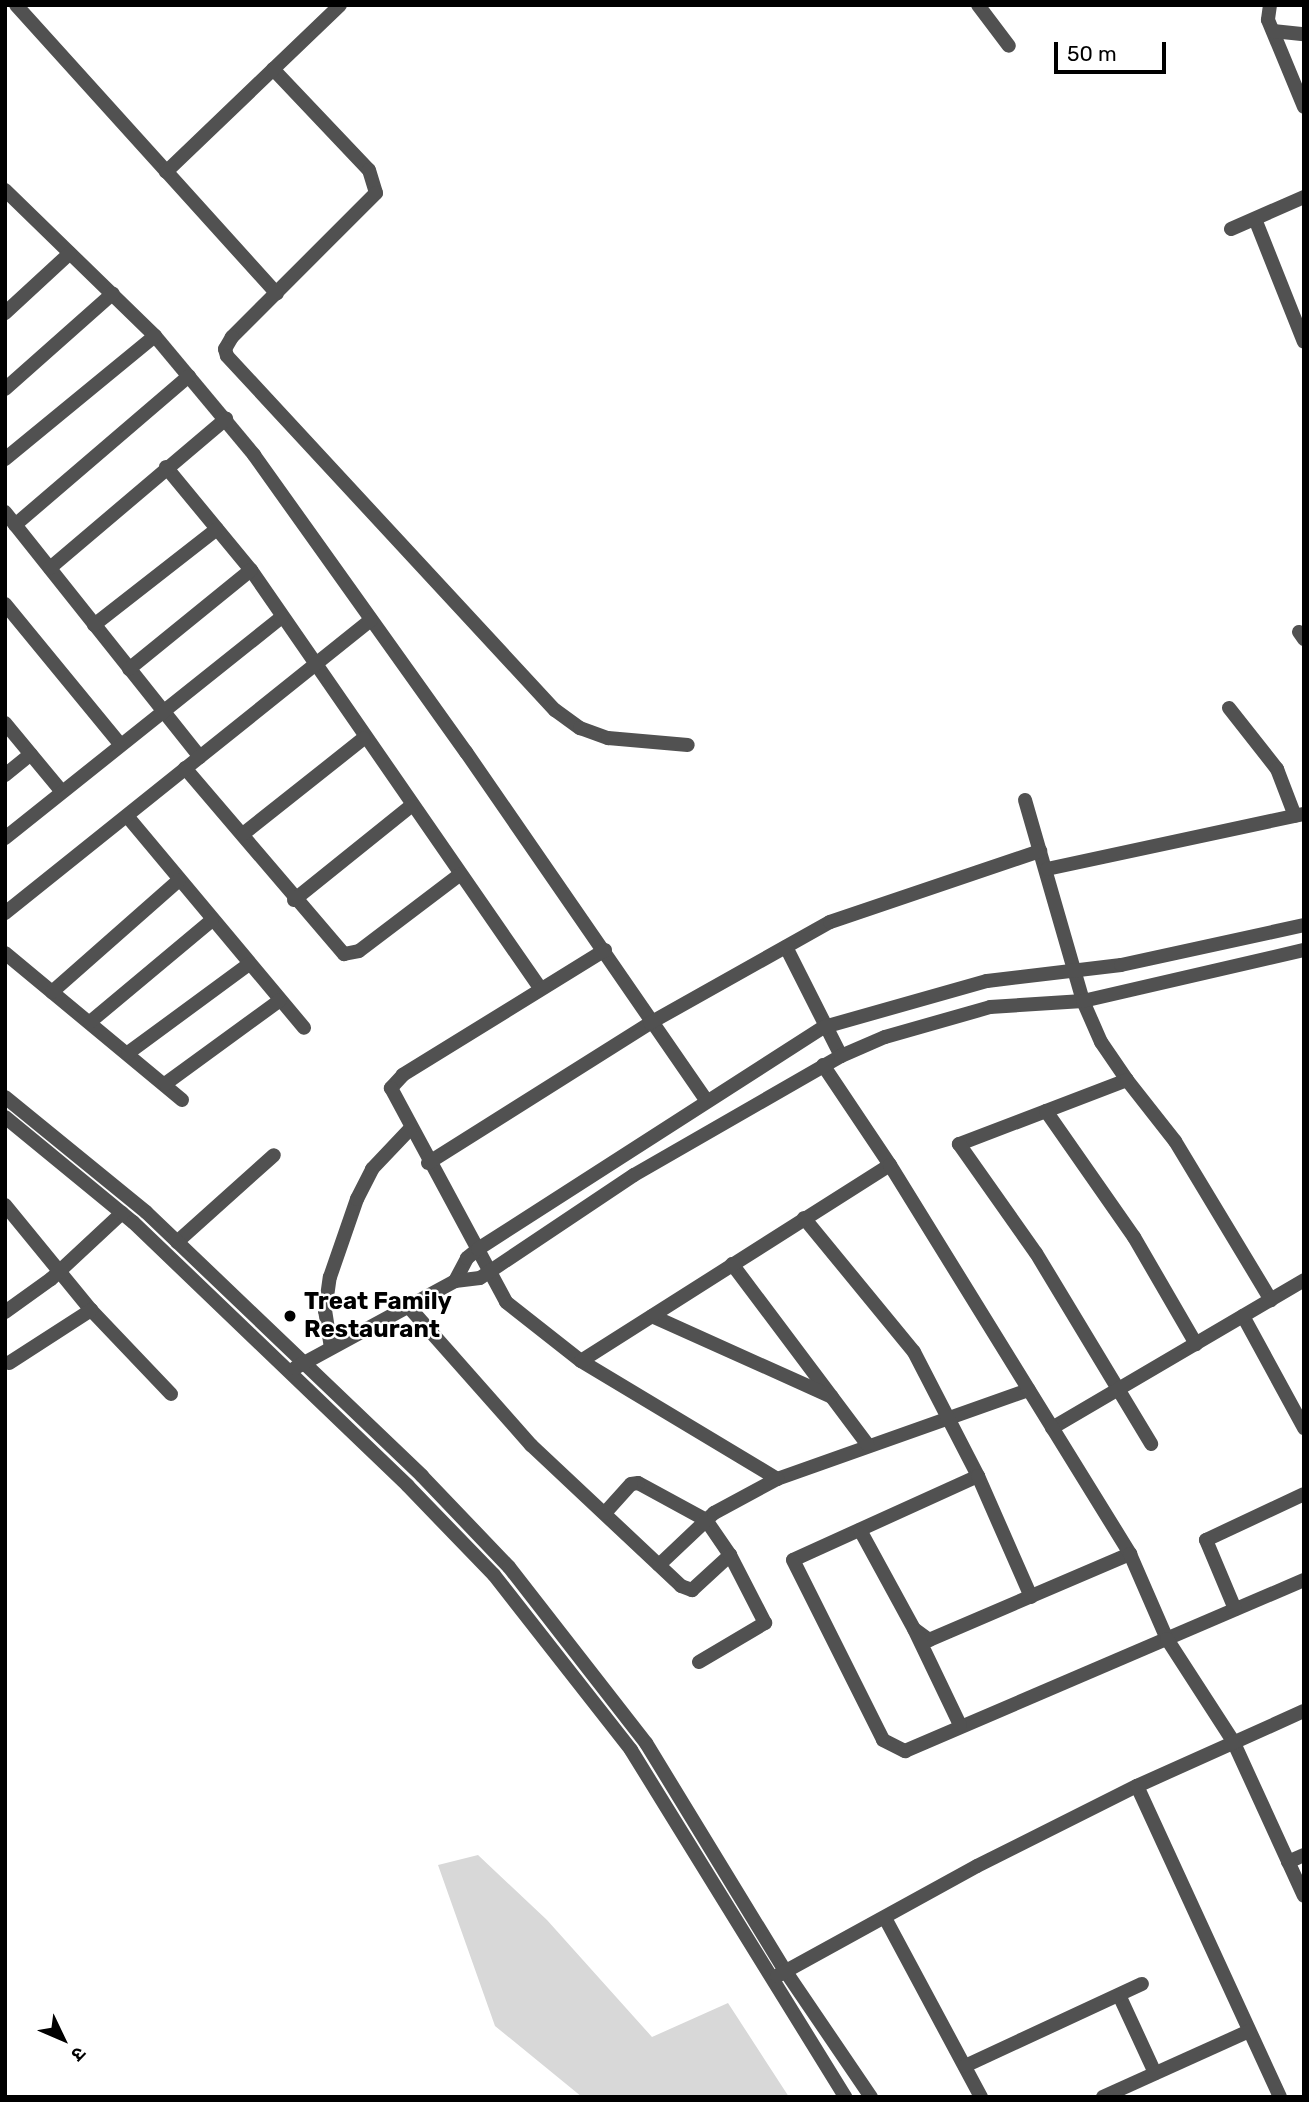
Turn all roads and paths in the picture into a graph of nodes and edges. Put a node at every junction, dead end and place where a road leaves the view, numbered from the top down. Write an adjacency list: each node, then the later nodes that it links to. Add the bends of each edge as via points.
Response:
1 (16, 5): 11 (street)
2 (340, 5): 8 (street)
3 (978, 5): 7 (street)
4 (1270, 5): 5 (street)
5 (1273, 31): 6 (street); 9 (street)
6 (1304, 34)
7 (1009, 46)
8 (273, 69): 11 (street); 18 (street, via 369,170 376,192)
9 (1300, 88): 10 (street)
10 (1304, 107)
11 (166, 172): 18 (street)
12 (5, 190): 16 (street)
13 (1304, 198): 14 (street)
14 (1255, 219): 15 (street); 21 (street)
15 (1231, 229)
16 (70, 254): 17 (street); 19 (street)
17 (113, 293): 20 (street); 23 (street)
18 (277, 294): 44 (street, via 232,337 225,349 227,356 555,709 580,728 608,738)
19 (5, 313)
20 (155, 336): 22 (street); 25 (street)
21 (1304, 342)
22 (189, 376): 24 (street); 28 (street)
23 (5, 389)
24 (226, 419): 26 (street); 34 (street)
25 (5, 459)
26 (166, 467): 29 (street); 30 (street)
27 (5, 512): 28 (street)
28 (15, 525): 30 (street)
29 (217, 528): 31 (street); 36 (street)
30 (50, 568): 36 (street)
31 (251, 570): 33 (street); 38 (street)
32 (5, 604): 35 (street)
33 (282, 617): 37 (street); 40 (street)
34 (371, 620): 37 (street); 65 (street)
35 (10, 621): 43 (street)
36 (94, 625): 38 (street)
37 (314, 665): 42 (street); 46 (street)
38 (129, 669): 40 (street)
39 (1229, 708): 52 (street, via 1278,769)
40 (162, 711): 43 (street); 46 (street)
41 (5, 723): 45 (street)
42 (364, 738): 51 (street); 54 (street)
43 (120, 744): 49 (street)
44 (688, 745)
45 (31, 754): 48 (street); 49 (street)
46 (200, 757): 47 (street)
47 (186, 768): 53 (street); 54 (street)
48 (5, 775)
49 (62, 792): 55 (street)
50 (1025, 800): 56 (street)
51 (411, 806): 58 (street); 60 (street)
52 (1299, 815): 57 (street)
53 (127, 816): 59 (street); 61 (street)
54 (243, 834): 60 (street)
55 (5, 838)
56 (1040, 851): 57 (street); 64 (street, via 830,922)
57 (1047, 869): 69 (street)
58 (459, 875): 60 (street, via 351,955 339,951); 70 (street)
59 (179, 880): 62 (street); 71 (street)
60 (294, 900)
61 (5, 913)
62 (212, 920): 68 (street); 74 (street)
63 (1304, 925): 69 (street)
64 (786, 947): 75 (street); 76 (street)
65 (605, 950): 70 (street); 75 (street)
66 (1304, 950): 73 (street)
67 (5, 953): 71 (street)
68 (249, 964): 72 (street); 78 (street)
69 (1074, 972): 73 (street); 76 (street, via 987,981)
70 (540, 988): 88 (street, via 394,1082 392,1098)
71 (52, 992): 74 (street)
72 (280, 1000): 77 (street); 82 (street)
73 (1083, 1001): 79 (street, via 990,1007 885,1037); 81 (street, via 1101,1042)
74 (90, 1022): 78 (street)
75 (650, 1023): 84 (street); 90 (street)
76 (824, 1027): 79 (street); 84 (street)
77 (304, 1028)
78 (128, 1054): 82 (street)
79 (841, 1056): 80 (street)
80 (823, 1065): 91 (street); 99 (street, via 634,1175)
81 (1127, 1080): 86 (street); 102 (street, via 1175,1141)
82 (166, 1084): 85 (street)
83 (5, 1097): 95 (street)
84 (705, 1099): 96 (street)
85 (182, 1100)
86 (1046, 1111): 108 (street, via 1135,1237); 114 (street, via 959,1144 1036,1253)
87 (5, 1117): 93 (street)
88 (410, 1129): 90 (street); 109 (street, via 372,1170 357,1199 330,1277 325,1311)
89 (274, 1155): 95 (street)
90 (428, 1163): 96 (street)
91 (890, 1165): 94 (street); 115 (street)
92 (5, 1205): 98 (street)
93 (122, 1213): 98 (street); 113 (street)
94 (804, 1218): 97 (street); 118 (street, via 914,1352 937,1389)
95 (177, 1242): 112 (street)
96 (478, 1249): 99 (street); 101 (street, via 467,1258)
97 (732, 1264): 106 (street); 117 (street)
98 (60, 1271): 104 (street); 105 (street)
99 (492, 1271): 101 (street, via 480,1279); 110 (street, via 506,1302)
100 (1304, 1280): 102 (street)
101 (455, 1281): 103 (street)
102 (1271, 1300): 107 (street)
103 (408, 1306): 109 (street); 126 (street, via 531,1445)
104 (91, 1310): 111 (street); 116 (street)
105 (5, 1312)
106 (652, 1316): 110 (street); 117 (street)
107 (1243, 1316): 108 (street); 120 (street)
108 (1196, 1344): 114 (street)
109 (331, 1348): 112 (street)
110 (581, 1361): 124 (street)
111 (9, 1363)
112 (303, 1364): 113 (street); 146 (street, via 509,1567 587,1664 646,1742)
113 (288, 1371): 147 (street, via 494,1576 572,1672 631,1750)
114 (1117, 1389): 119 (street); 122 (street)
115 (1029, 1390): 118 (street); 119 (street)
116 (171, 1394)
117 (833, 1398): 121 (street)
118 (946, 1419): 121 (street); 123 (street)
119 (1052, 1428): 129 (street)
120 (1304, 1428)
121 (867, 1444): 124 (street)
122 (1151, 1444)
123 (978, 1476): 128 (street); 133 (street)
124 (777, 1479): 127 (street)
125 (1304, 1494): 134 (street, via 1206,1540)
126 (605, 1513): 127 (street, via 631,1484 638,1483); 131 (street)
127 (706, 1520): 130 (street); 131 (street)
128 (860, 1530): 135 (street); 139 (street, via 793,1560 883,1740 905,1751)
129 (1130, 1554): 133 (street); 136 (street)
130 (730, 1555): 131 (street, via 692,1590); 137 (street, via 765,1623)
131 (659, 1565)
132 (1304, 1580): 134 (street)
133 (1031, 1597): 135 (street, via 929,1640)
134 (1235, 1609): 136 (street)
135 (914, 1629): 139 (street)
136 (1167, 1639): 139 (street); 140 (street)
137 (699, 1662)
138 (1304, 1711): 140 (street)
139 (960, 1725)
140 (1233, 1741): 141 (street); 143 (street)
141 (1137, 1786): 145 (street); 150 (street)
142 (1304, 1855): 143 (street)
143 (1288, 1862): 144 (street)
144 (1304, 1896)
145 (885, 1918): 146 (street); 151 (street)
146 (786, 1972): 147 (street); 154 (street)
147 (769, 1978): 153 (street)
148 (1142, 1984): 149 (street)
149 (1119, 1995): 151 (street); 152 (street)
150 (1249, 2031): 152 (street); 157 (street)
151 (965, 2066): 155 (street)
152 (1156, 2073): 156 (street)
153 (845, 2097)
154 (871, 2097)
155 (981, 2097)
156 (1103, 2097)
157 (1280, 2097)

